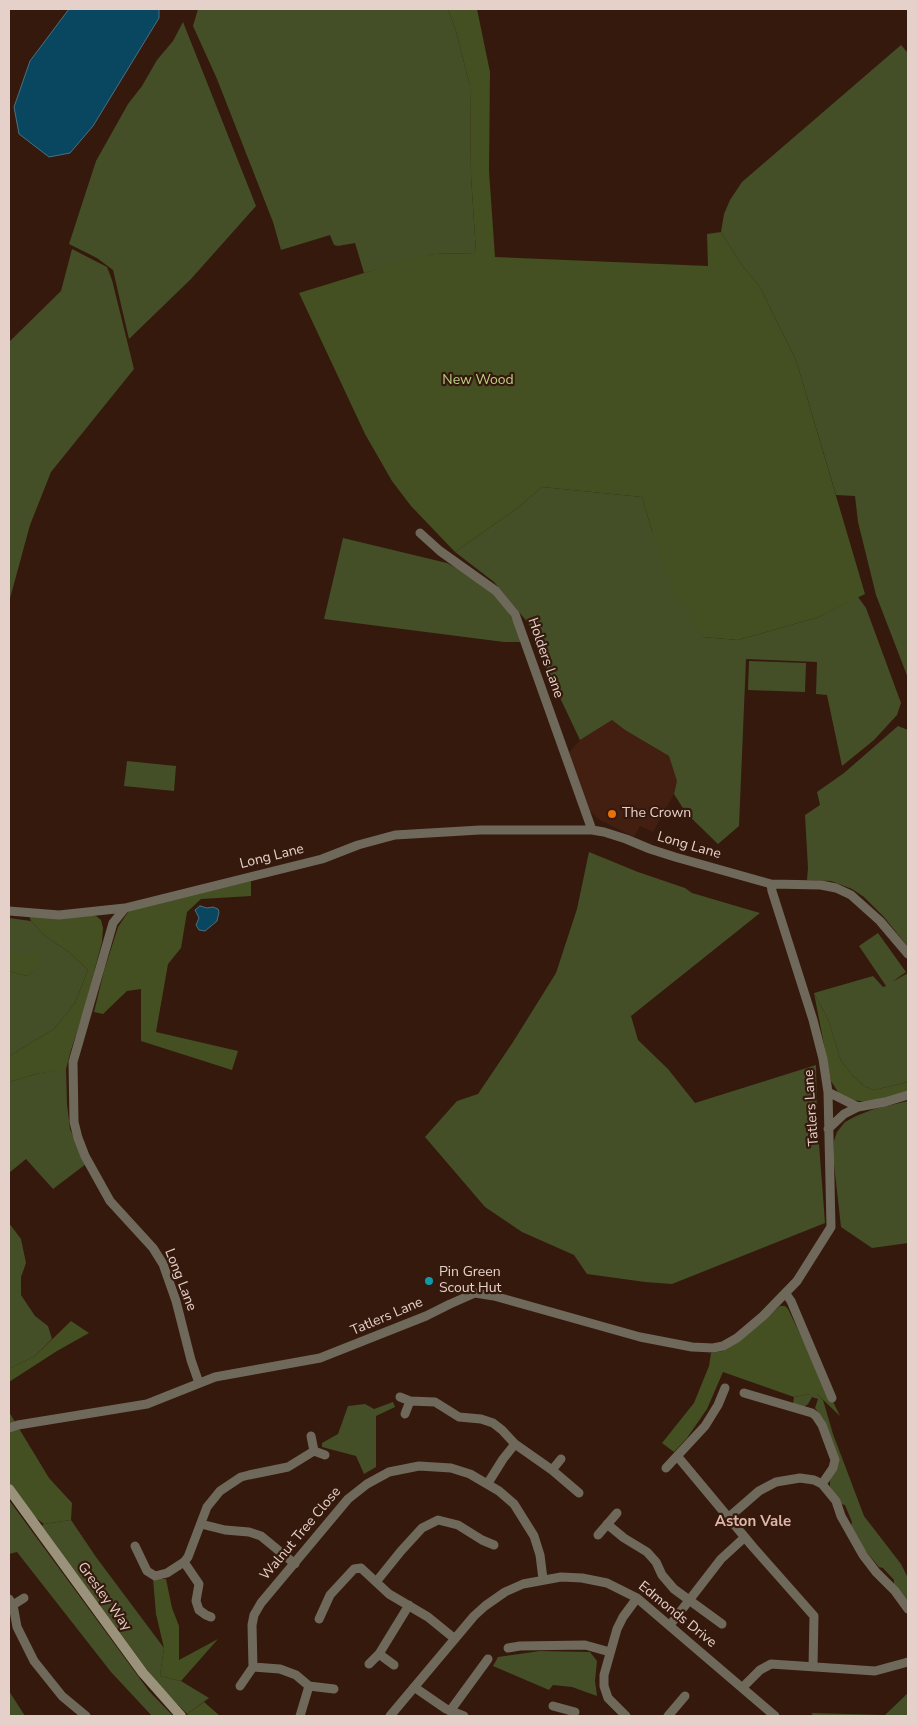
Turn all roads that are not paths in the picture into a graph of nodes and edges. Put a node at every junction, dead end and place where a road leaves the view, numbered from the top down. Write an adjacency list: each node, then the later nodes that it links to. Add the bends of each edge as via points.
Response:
1 (420, 533): 2 (street, Holders Lane, via 496,591 515,614)
2 (592, 830): 3 (street, Long Lane); 4 (street, Long Lane, via 480,830 395,835 322,859)
3 (772, 884): 6 (street, Long Lane, via 836,888 851,895 880,920); 7 (street, Tatlers Lane, via 818,1040)
4 (125, 908): 5 (street, via 59,915); 12 (street, Long Lane, via 113,923 73,1062 74,1122 85,1156 110,1201 153,1248 163,1264)
5 (9, 911)
6 (908, 954)
7 (828, 1092): 9 (street); 10 (street, Tatlers Lane)
8 (908, 1095): 9 (street)
9 (858, 1107): 10 (street, via 844,1114)
10 (828, 1129): 11 (street, Tatlers Lane, via 831,1227)
11 (786, 1294): 12 (street, Tatlers Lane, via 743,1334 713,1348 640,1337 475,1293 320,1358); 16 (street)
12 (199, 1383): 19 (street, Tatlers Lane, via 147,1404)
13 (725, 1388): 24 (street, via 705,1426)
14 (744, 1393): 29 (street, via 812,1413 820,1421 835,1460)
15 (400, 1398): 17 (street)
16 (832, 1398)
17 (410, 1401): 18 (street); 21 (street, via 432,1401 459,1416 488,1421)
18 (405, 1414)
19 (9, 1428)
20 (311, 1436): 22 (street)
21 (516, 1444): 27 (street); 28 (street)
22 (314, 1452): 23 (street); 34 (street, via 288,1467 249,1475 227,1486 211,1500)
23 (325, 1455)
24 (678, 1456): 26 (street); 33 (street)
25 (561, 1459): 27 (street)
26 (666, 1468)
27 (552, 1470): 31 (street)
28 (488, 1483): 43 (street, Walnut Tree Close, via 460,1470 440,1466 389,1472 366,1484 348,1499); 44 (street, Walnut Tree Close, via 507,1497 522,1515 537,1545)
29 (822, 1484): 33 (street, via 800,1478 776,1482 759,1491); 51 (street, via 836,1501 863,1555)
30 (9, 1489): 79 (street, Gresley Way, via 143,1673)
31 (578, 1493)
32 (617, 1513): 35 (street)
33 (728, 1518): 37 (street)
34 (201, 1524): 42 (street); 43 (street, via 261,1536)
35 (607, 1524): 36 (street); 48 (street, via 652,1556 668,1582)
36 (598, 1535)
37 (745, 1537): 48 (street, via 721,1559); 66 (street, via 814,1616)
38 (482, 1540): 39 (street); 41 (street); 45 (street, via 458,1525 438,1520 422,1528)
39 (494, 1544)
40 (135, 1546): 42 (street, via 147,1571 155,1576 167,1573)
41 (477, 1550)
42 (184, 1562): 52 (street, via 198,1584 196,1602 200,1610)
43 (295, 1564): 64 (street, Walnut Tree Close, via 254,1615)
44 (543, 1579): 47 (street, Edmonds Drive, via 596,1580); 56 (street, Edmonds Drive, via 505,1592 474,1616)
45 (376, 1582): 50 (street); 53 (street, via 361,1568 354,1569 330,1595)
46 (24, 1598): 49 (street)
47 (637, 1598): 55 (street, Edmonds Drive); 58 (street, via 620,1624)
48 (690, 1600): 54 (street); 55 (street)
49 (11, 1602): 78 (street, via 17,1627 34,1660 62,1696)
50 (409, 1605): 56 (street); 59 (street)
51 (908, 1609)
52 (211, 1617)
53 (318, 1620)
54 (722, 1624)
55 (670, 1625): 71 (street, Edmonds Drive)
56 (455, 1640): 70 (street, Edmonds Drive)
57 (508, 1648): 58 (street, via 520,1641 586,1645)
58 (610, 1652): 83 (street, via 604,1675 605,1690 612,1703)
59 (379, 1654): 62 (street); 63 (street)
60 (488, 1659): 67 (street)
61 (908, 1662): 66 (street, via 874,1671)
62 (369, 1664)
63 (394, 1665)
64 (253, 1667): 68 (street); 69 (street, via 296,1674)
65 (470, 1667): 67 (street)
66 (813, 1667): 71 (street, via 771,1664)
67 (478, 1674): 75 (street)
68 (240, 1686)
69 (309, 1686): 72 (street); 80 (street)
70 (414, 1687): 75 (street); 81 (street, Edmonds Drive)
71 (743, 1687): 85 (street, Edmonds Drive)
72 (334, 1688)
73 (553, 1706): 77 (street)
74 (688, 1710): 84 (street, via 682,1700)
75 (450, 1711): 82 (street)
76 (574, 1712): 77 (street)
77 (563, 1713)
78 (86, 1716)
79 (181, 1716)
80 (300, 1716)
81 (390, 1716)
82 (464, 1716)
83 (626, 1716)
84 (668, 1716)
85 (775, 1716)

